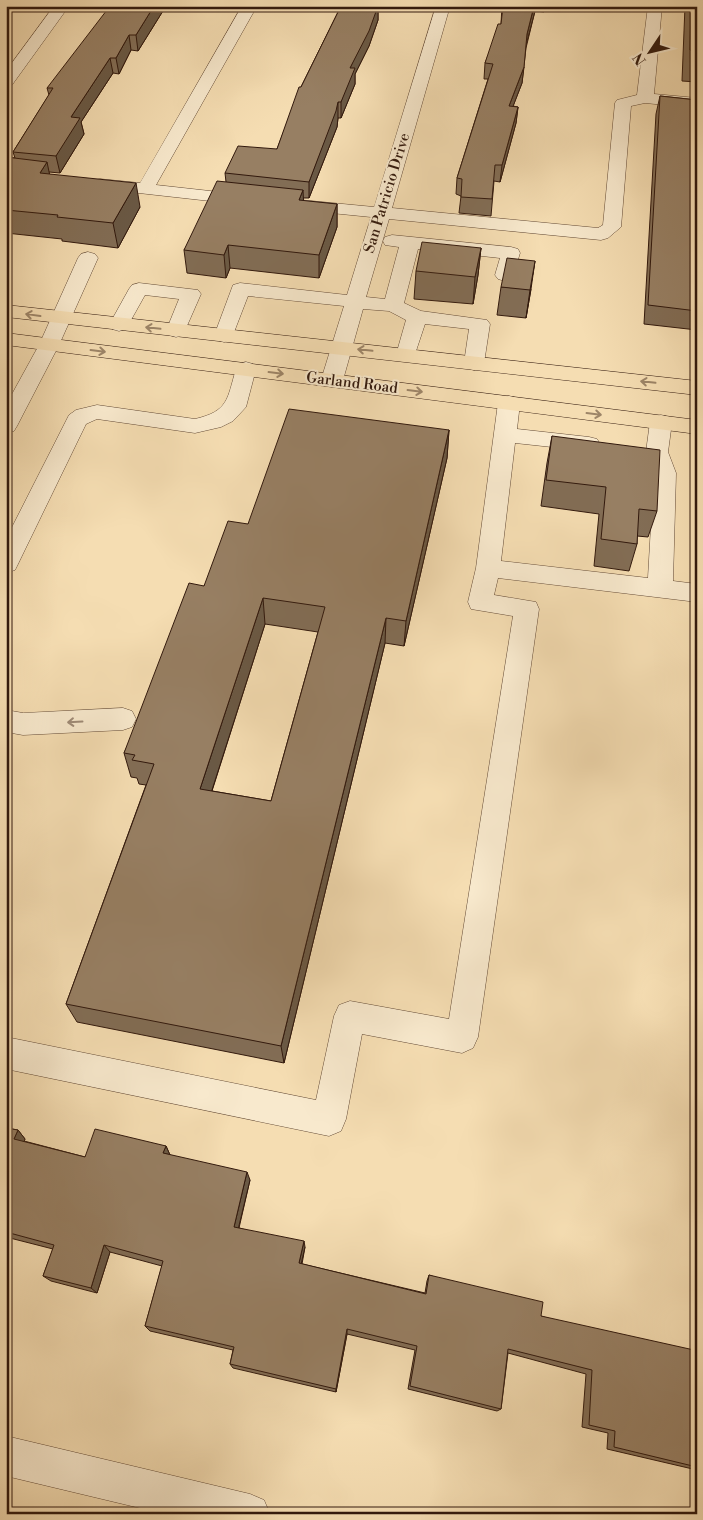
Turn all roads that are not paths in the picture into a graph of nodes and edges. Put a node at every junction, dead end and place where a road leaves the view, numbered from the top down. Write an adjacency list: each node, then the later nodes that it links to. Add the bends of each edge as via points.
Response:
1 (62, 6): 5 (street)
2 (250, 6): 9 (street)
3 (443, 6): 12 (street, San Patricio Drive)
4 (655, 6): 6 (street)
5 (6, 82)
6 (645, 98): 7 (street); 12 (street, via 623,103 612,227 601,234)
7 (697, 103)
8 (86, 183): 9 (street)
9 (145, 189): 10 (street)
10 (263, 201)
11 (282, 203): 12 (street)
12 (380, 213): 13 (street, San Patricio Drive)
13 (372, 239): 14 (street); 17 (street, San Patricio Drive)
14 (410, 243): 16 (street, via 511,253); 18 (street)
15 (88, 258): 21 (street)
16 (506, 275)
17 (354, 302): 18 (street); 24 (street, via 240,289); 27 (street, San Patricio Drive)
18 (393, 306): 20 (street)
19 (6, 311): 21 (main road, Garland Road, one-way to 19)
20 (416, 317): 28 (street); 29 (street, via 480,324)
21 (60, 319): 22 (main road, Garland Road); 26 (street)
22 (119, 325): 23 (main road, Garland Road, one-way to 22); 23 (street, via 139,289 191,294)
23 (176, 331): 24 (main road, Garland Road)
24 (224, 336): 27 (main road, Garland Road)
25 (6, 339): 26 (main road, Garland Road)
26 (49, 345): 30 (main road, Garland Road, one-way to 30); 33 (street)
27 (341, 348): 28 (main road, Garland Road, one-way to 27); 31 (street, San Patricio Drive)
28 (406, 355): 29 (main road, Garland Road)
29 (474, 363): 34 (main road, Garland Road, one-way to 29)
30 (246, 369): 31 (main road, Garland Road, one-way to 31); 43 (street, via 235,407 213,422 195,426 97,412 77,420)
31 (332, 380): 35 (main road, Garland Road, one-way to 35)
32 (6, 381): 33 (street)
33 (28, 385): 39 (street)
34 (697, 388)
35 (508, 403): 36 (main road, Garland Road); 41 (street)
36 (537, 406): 37 (main road, via 598,395 689,408); 38 (main road, Garland Road, one-way to 38)
37 (697, 406)
38 (661, 422): 40 (main road, Garland Road); 45 (street, via 648,451 665,473)
39 (6, 426)
40 (697, 427)
41 (506, 435): 42 (street); 44 (street)
42 (610, 447)
43 (6, 564)
44 (488, 568): 45 (street); 49 (street, via 480,602 527,609 462,1037 350,1016 330,1119)
45 (660, 589): 46 (street)
46 (697, 593)
47 (123, 719): 48 (street, one-way to 48)
48 (15, 723)
49 (6, 1053)
50 (6, 1456): 51 (street)
51 (250, 1514)

